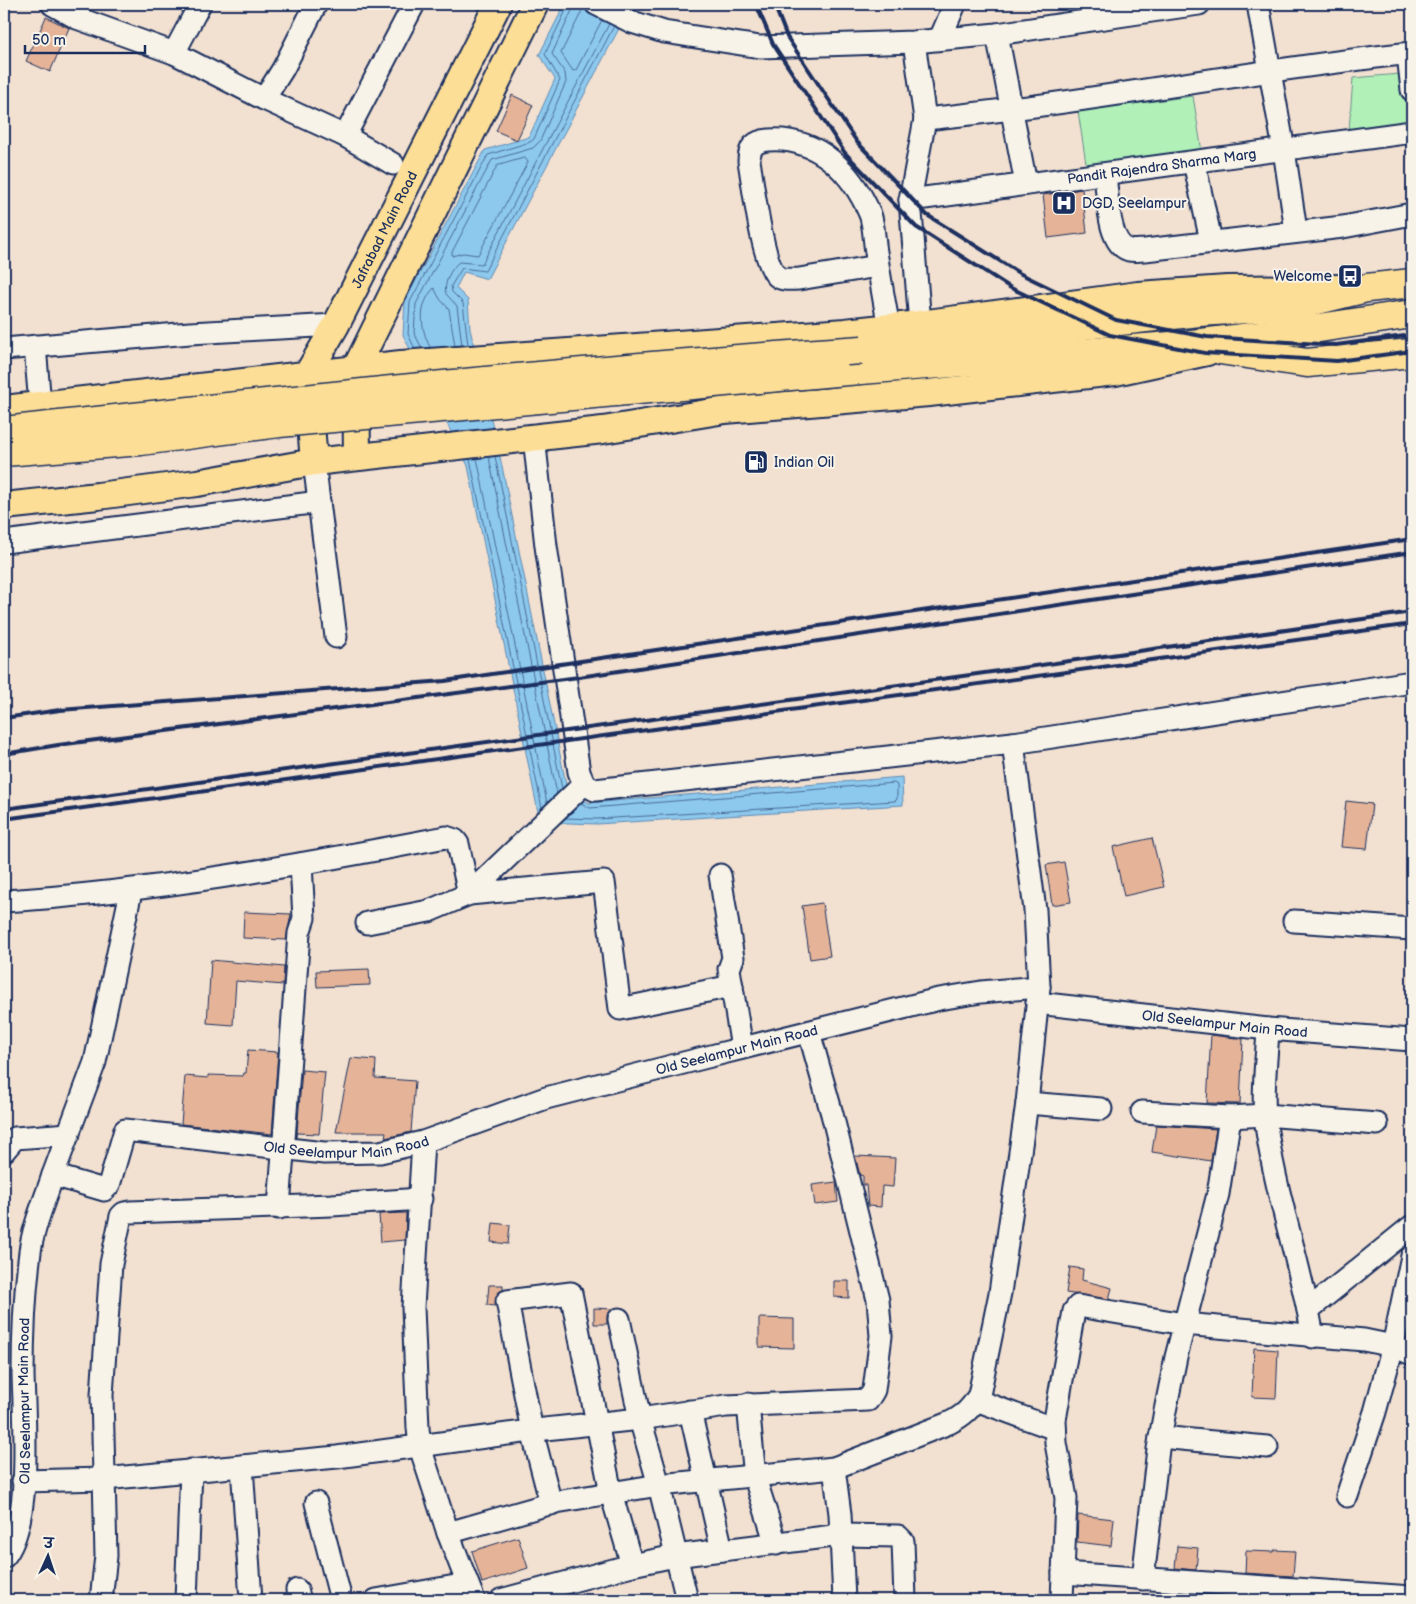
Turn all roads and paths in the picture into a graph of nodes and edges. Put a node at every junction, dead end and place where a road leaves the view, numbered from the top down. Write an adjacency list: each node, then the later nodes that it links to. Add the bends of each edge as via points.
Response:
1 (52, 4): 11 (street)
2 (200, 4): 15 (street)
3 (316, 4): 19 (street)
4 (414, 4): 23 (street)
5 (498, 4): 38 (main road, Jafrabad Main Road)
6 (535, 4): 47 (main road)
7 (596, 4): 14 (street, via 632,22 664,32 760,47)
8 (956, 4): 13 (street)
9 (1199, 4): 12 (street)
10 (1258, 4): 17 (street)
11 (81, 11): 15 (street)
12 (996, 34): 13 (street); 20 (street)
13 (940, 39): 14 (street)
14 (914, 42): 21 (street)
15 (174, 53): 19 (street)
16 (1410, 53): 17 (street); 18 (street)
17 (1271, 72): 20 (street); 24 (street)
18 (1412, 90)
19 (264, 100): 23 (street)
20 (1012, 110): 21 (street); 28 (street)
21 (925, 119): 29 (street)
22 (1412, 132): 24 (street, Pandit Rajendra Sharma Marg)
23 (344, 136): 26 (street)
24 (1284, 150): 25 (street, Pandit Rajendra Sharma Marg); 31 (street)
25 (1194, 162): 27 (street, Pandit Rajendra Sharma Marg); 32 (street)
26 (393, 164)
27 (1106, 175): 28 (street, Pandit Rajendra Sharma Marg); 32 (street, via 1112,231 1118,243 1128,250)
28 (1026, 184): 29 (street, Pandit Rajendra Sharma Marg)
29 (910, 200): 37 (street)
30 (1412, 214): 31 (street, via 1351,226)
31 (1296, 230): 32 (street)
32 (1211, 241)
33 (878, 266): 33 (street, via 870,216 850,182 830,157 797,142 779,140 753,144 749,161 767,259 775,275 786,280 799,279); 39 (street)
34 (1412, 283): 35 (highway)
35 (1367, 288): 37 (main road, via 1227,289 1138,295); 51 (highway, bridge, via 1293,306 1199,312 862,350 730,358 364,392)
36 (1412, 314): 40 (highway)
37 (920, 324): 39 (main road)
38 (336, 325): 42 (street); 48 (main road, Jafrabad Main Road)
39 (889, 327): 47 (main road)
40 (1293, 332): 41 (highway); 44 (main road)
41 (1184, 345): 44 (highway); 46 (highway)
42 (35, 346): 43 (street); 49 (street)
43 (4, 349)
44 (1220, 350): 45 (highway, via 1307,363); 46 (main road)
45 (1412, 352)
46 (1137, 358): 52 (main road, via 1115,372 929,393 725,410 611,429); 53 (highway, bridge, via 1092,353 775,378 279,423 140,442)
47 (356, 368): 48 (main road); 54 (main road)
48 (307, 375): 49 (main road); 55 (main road)
49 (40, 405): 50 (main road)
50 (4, 409)
51 (4, 431)
52 (534, 436): 54 (main road); 62 (street)
53 (4, 452)
54 (357, 457): 55 (main road)
55 (314, 462): 56 (street); 57 (main road, via 197,482)
56 (319, 502): 58 (street); 59 (street)
57 (4, 506)
58 (4, 542)
59 (336, 637)
60 (1412, 682): 61 (street)
61 (1013, 743): 62 (street, via 605,790); 72 (street, via 1035,910)
62 (580, 788): 66 (street)
63 (301, 864): 65 (street); 66 (street, via 451,838 458,844); 85 (street, via 304,918 299,933)
64 (720, 875): 71 (street, via 733,958 730,969)
65 (131, 891): 67 (street); 83 (street, via 95,1062)
66 (469, 894): 69 (street, via 429,911); 71 (street, via 604,882 620,1009)
67 (4, 901)
68 (1294, 921): 70 (street)
69 (367, 923)
70 (1412, 929)
71 (732, 986): 76 (street)
72 (1037, 1001): 73 (street, Old Seelampur Main Road); 74 (street, Old Seelampur Main Road, via 961,994); 77 (street)
73 (1268, 1029): 75 (street, Old Seelampur Main Road); 80 (street)
74 (809, 1032): 76 (street, Old Seelampur Main Road); 99 (street, via 878,1300 881,1336 874,1390 868,1400 861,1402)
75 (1412, 1040)
76 (742, 1048): 84 (street, Old Seelampur Main Road, via 546,1098)
77 (1027, 1103): 78 (street); 98 (street, via 1000,1293)
78 (1101, 1109)
79 (1142, 1112): 81 (street)
80 (1265, 1115): 81 (street); 82 (street); 92 (street, via 1280,1198)
81 (1230, 1117): 94 (street, via 1218,1194)
82 (1377, 1124)
83 (68, 1134): 86 (street, via 15,1138); 87 (street)
84 (423, 1142): 85 (street, Old Seelampur Main Road, via 380,1152 324,1153); 88 (street)
85 (282, 1148): 87 (street, Old Seelampur Main Road, via 125,1130 109,1185 104,1190); 89 (street)
86 (4, 1151)
87 (53, 1175): 97 (street, Old Seelampur Main Road, via 30,1250)
88 (421, 1199): 89 (street); 106 (street, via 413,1307)
89 (280, 1208): 112 (street, via 130,1212 121,1216 111,1264 107,1310 102,1395)
90 (1412, 1226): 92 (street)
91 (1412, 1256): 96 (street)
92 (1308, 1310): 95 (street)
93 (619, 1319): 101 (street)
94 (1184, 1324): 95 (street); 103 (street, via 1081,1306 1075,1308); 105 (street)
95 (1313, 1337): 96 (street, via 1364,1340)
96 (1403, 1350): 117 (street, via 1375,1412)
97 (13, 1373): 114 (street, Old Seelampur Main Road)
98 (976, 1400): 103 (street); 109 (street, via 960,1418)
99 (748, 1404): 100 (street); 111 (street)
100 (690, 1410): 101 (street); 113 (street)
101 (640, 1419): 102 (street); 115 (street)
102 (597, 1424): 104 (street); 104 (street, via 571,1293 507,1301); 116 (street)
103 (1055, 1429): 127 (street, via 1066,1498)
104 (532, 1431): 106 (street); 119 (street)
105 (1160, 1437): 107 (street); 128 (street)
106 (420, 1447): 108 (street); 120 (street)
107 (1267, 1447)
108 (242, 1466): 110 (street); 133 (street)
109 (834, 1468): 111 (street); 121 (street)
110 (191, 1470): 112 (street); 132 (street)
111 (754, 1476): 113 (street); 122 (street)
112 (104, 1479): 114 (street); 131 (street, via 106,1569)
113 (705, 1480): 115 (street); 123 (street)
114 (23, 1481): 125 (street, Old Seelampur Main Road, via 15,1539)
115 (660, 1485): 116 (street); 124 (street)
116 (611, 1493): 119 (street); 126 (street)
117 (1347, 1496)
118 (316, 1503): 134 (street)
119 (551, 1504): 120 (street)
120 (448, 1534): 129 (street)
121 (841, 1535): 122 (street); 138 (street); 139 (street, via 898,1536 903,1540)
122 (776, 1544): 123 (street)
123 (722, 1550): 124 (street)
124 (675, 1556): 126 (street); 137 (street)
125 (4, 1557)
126 (632, 1565): 136 (street)
127 (1062, 1573): 128 (street); 140 (street)
128 (1143, 1579): 130 (street)
129 (470, 1592): 135 (street)
130 (1411, 1593)
131 (101, 1600)
132 (186, 1600)
133 (250, 1600)
134 (341, 1600)
135 (376, 1600)
136 (501, 1600)
137 (687, 1600)
138 (844, 1600)
139 (905, 1600)
140 (1062, 1600)

